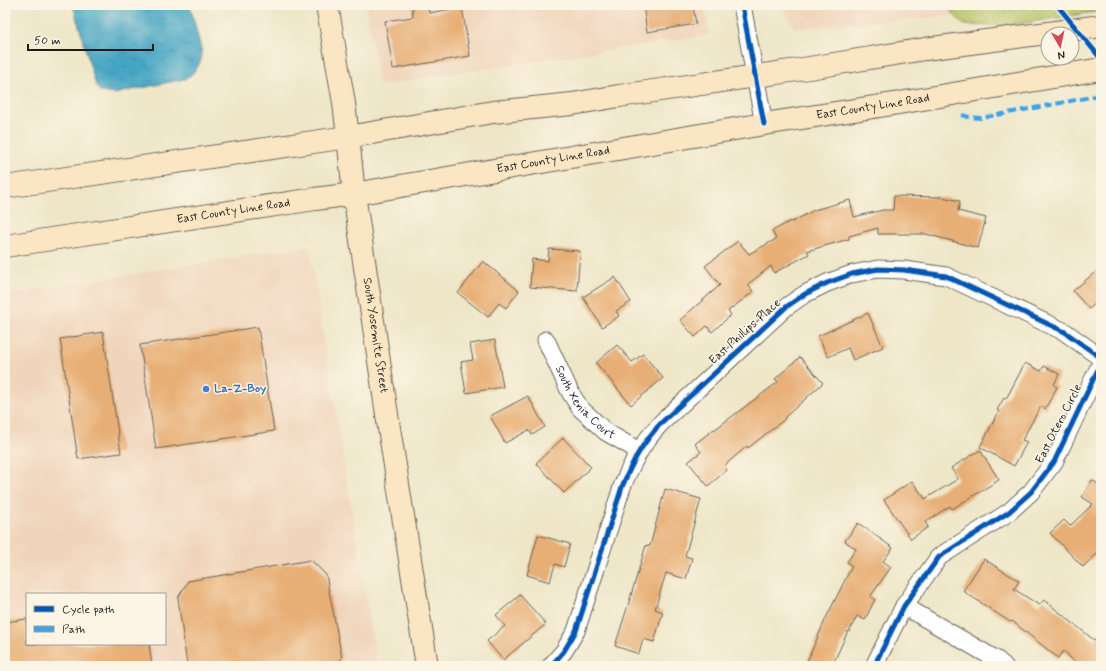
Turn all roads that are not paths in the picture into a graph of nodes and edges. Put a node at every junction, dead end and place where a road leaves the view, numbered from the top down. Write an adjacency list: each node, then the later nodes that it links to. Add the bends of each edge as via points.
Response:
1 (328, 5): 7 (main road, South Yosemite Street)
2 (742, 5): 5 (street)
3 (1101, 26): 5 (main road)
4 (1101, 69): 6 (main road, East County Line Road)
5 (756, 76): 6 (street); 7 (main road, via 572,104 493,112)
6 (764, 124): 9 (main road, East County Line Road)
7 (348, 137): 8 (main road); 9 (main road, South Yosemite Street)
8 (5, 187)
9 (354, 194): 10 (main road, East County Line Road); 16 (main road, South Yosemite Street)
10 (5, 246)
11 (546, 340): 14 (street, South Xenia Court, via 580,408 606,432)
12 (1101, 358): 14 (street, East Phillips Place, via 1065,332 946,276 904,270 852,274 805,294 786,307 662,422)
13 (1101, 363): 15 (street, East Otero Circle, via 1054,462 1031,492 1009,512 939,557)
14 (639, 451): 17 (street, East Phillips Place, via 622,487 576,631)
15 (904, 606): 18 (street, East Otero Circle); 19 (street)
16 (427, 666)
17 (551, 666)
18 (874, 666)
19 (1004, 666)

